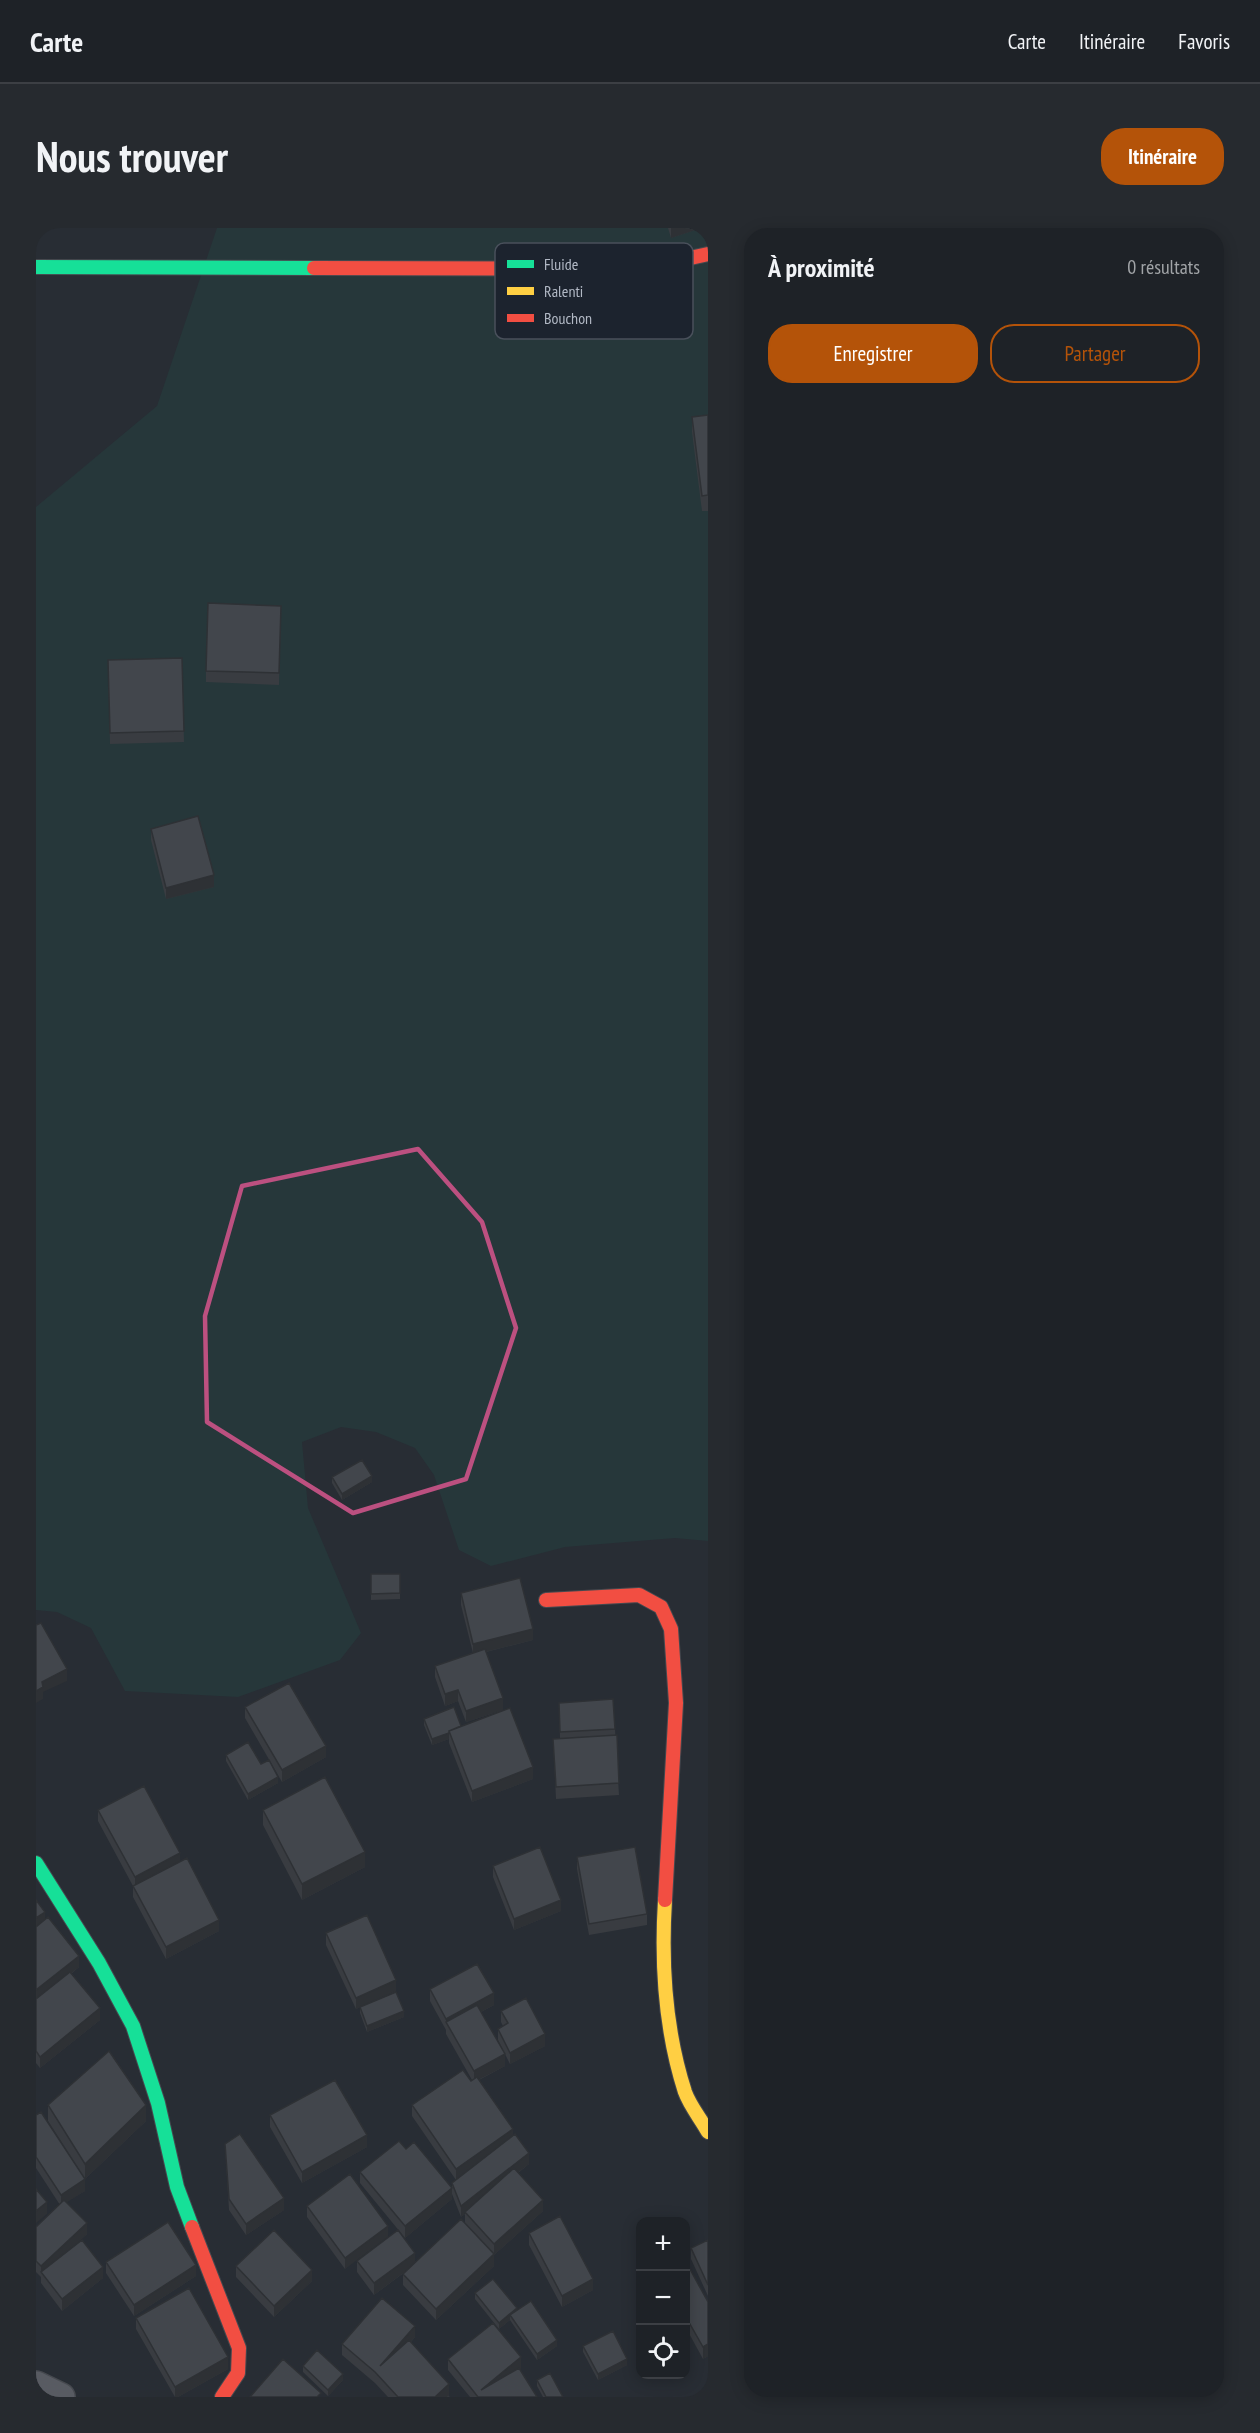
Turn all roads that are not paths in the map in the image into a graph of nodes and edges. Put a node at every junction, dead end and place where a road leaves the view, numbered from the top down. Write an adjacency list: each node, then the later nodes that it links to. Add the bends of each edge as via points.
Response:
1 (708, 254): 2 (street)
2 (693, 257)
3 (36, 267): 4 (street)
4 (495, 269)
5 (546, 1600): 7 (street, via 639,1595 661,1606 671,1629 676,1703 663,1934 668,2023 686,2094)
6 (36, 1863): 10 (street, via 134,2026 158,2103 177,2187 238,2348 237,2373)
7 (708, 2132)
8 (36, 2385): 9 (street)
9 (61, 2397)
10 (222, 2397)

